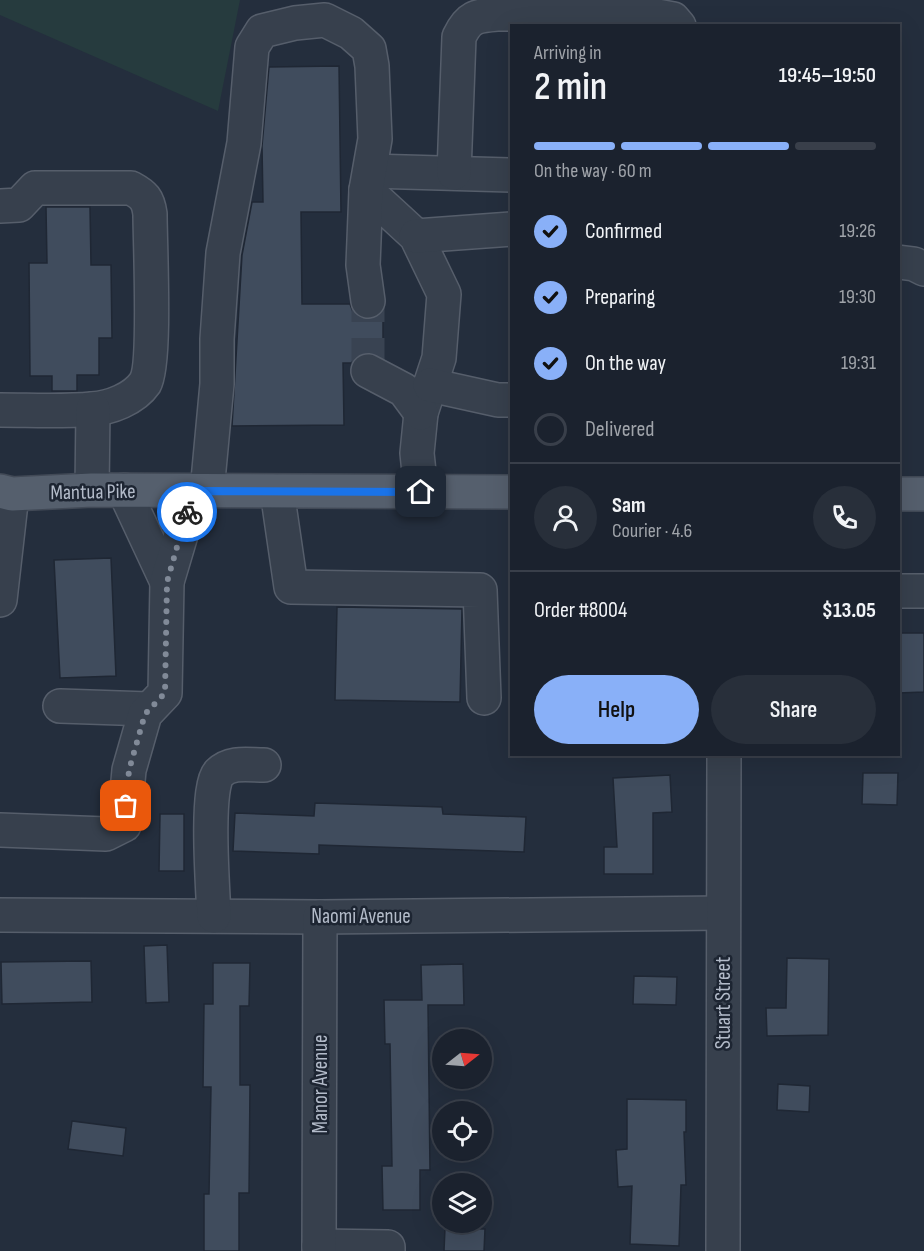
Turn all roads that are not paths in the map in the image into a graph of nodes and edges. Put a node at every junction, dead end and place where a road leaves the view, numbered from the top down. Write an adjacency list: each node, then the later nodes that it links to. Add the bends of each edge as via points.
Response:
1 (539, 20): 2 (street); 4 (street, via 480,15 466,22 459,37)
2 (615, 20): 3 (street, via 652,15 673,19)
3 (677, 24)
4 (454, 173): 5 (street); 6 (street)
5 (510, 175)
6 (368, 181): 9 (street); 12 (street, via 363,265); 19 (street, via 375,139 369,49 351,33 325,20 262,31 252,47 244,142 225,230 216,394)
7 (0, 206): 16 (street, via 19,206 35,188 131,188 148,202 150,367 145,383 132,396)
8 (510, 229): 9 (street)
9 (416, 236): 14 (street, via 444,294 440,358)
10 (900, 262): 11 (street)
11 (924, 269)
12 (368, 301)
13 (368, 371): 14 (street)
14 (425, 399): 15 (street); 22 (street, via 417,453)
15 (510, 400)
16 (93, 409): 17 (street); 18 (street)
17 (0, 410)
18 (108, 490): 19 (main road, Mantua Pike); 21 (main road, Mantua Pike); 26 (street)
19 (201, 491): 20 (main road, Mantua Pike); 26 (street)
20 (277, 491): 22 (main road, Mantua Pike); 30 (street, via 291,587 480,590)
21 (6, 492): 27 (street)
22 (421, 492): 23 (main road, Mantua Pike)
23 (510, 492)
24 (900, 494): 25 (main road)
25 (924, 494)
26 (167, 582): 32 (street, via 165,693)
27 (0, 591)
28 (900, 591): 29 (street)
29 (924, 591)
30 (484, 698)
31 (60, 706): 32 (street)
32 (149, 709): 35 (street, via 129,770 124,825 106,834)
33 (724, 756): 36 (street, Stuart Street)
34 (264, 765): 38 (street, via 230,765 218,774 211,797)
35 (0, 830)
36 (723, 913): 39 (street, Naomi Avenue); 42 (street, Stuart Street)
37 (0, 915): 38 (street, Naomi Avenue)
38 (214, 916): 39 (street, Naomi Avenue)
39 (320, 917): 40 (street, Manor Avenue)
40 (319, 1248): 41 (street, via 388,1247)
41 (388, 1251)
42 (723, 1251)

